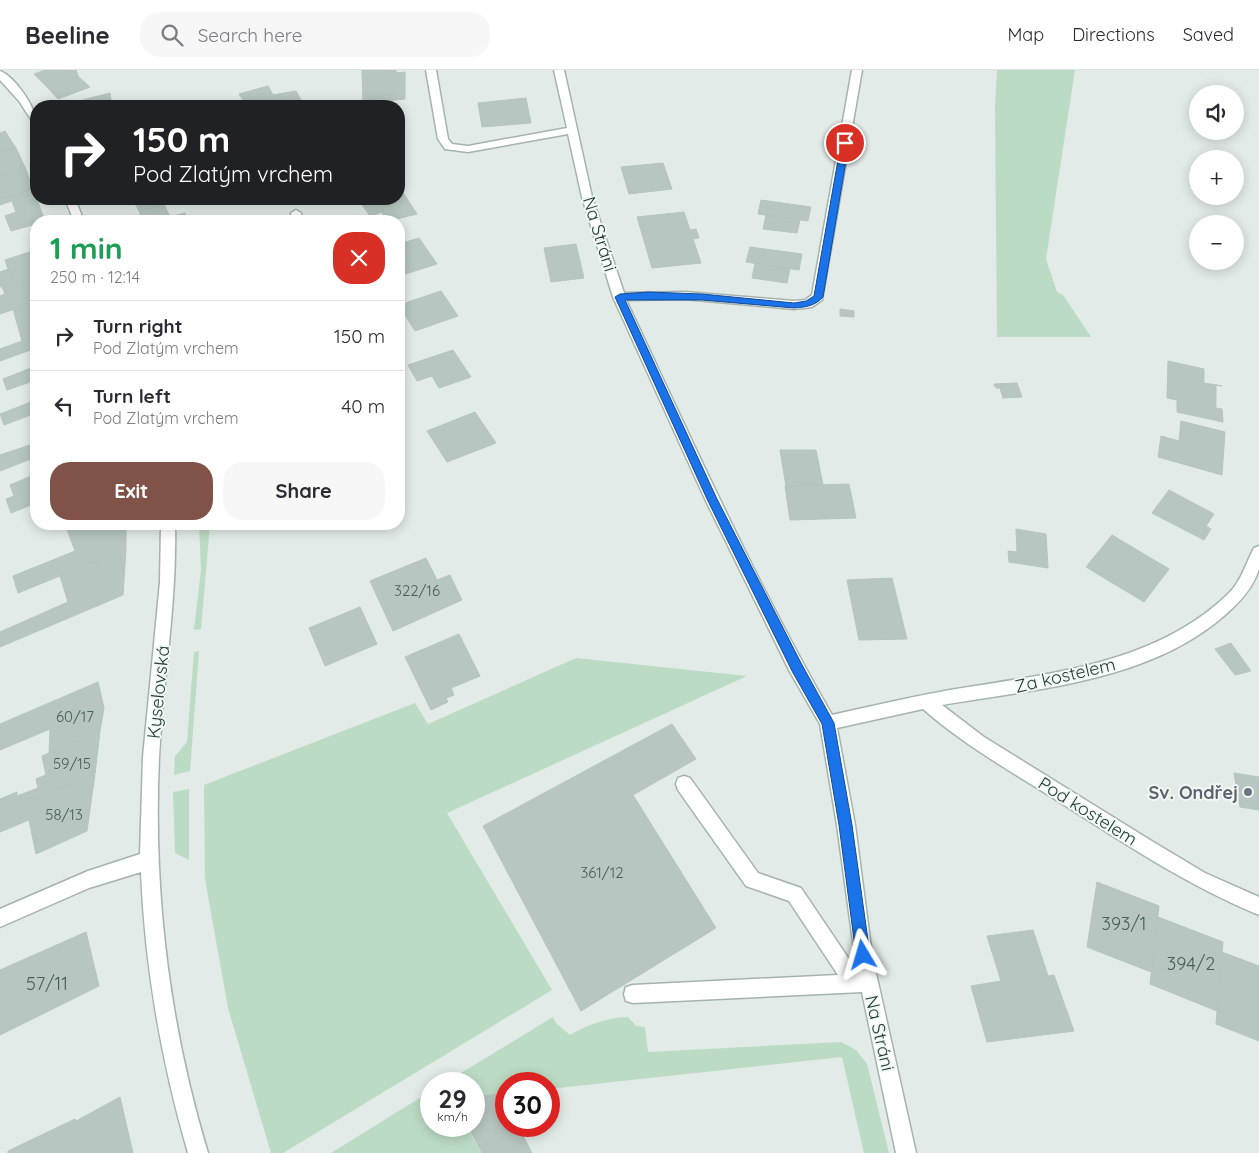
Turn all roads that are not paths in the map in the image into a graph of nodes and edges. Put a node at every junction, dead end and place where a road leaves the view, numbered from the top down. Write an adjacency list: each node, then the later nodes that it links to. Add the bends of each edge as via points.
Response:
1 (431, 70): 6 (street, via 443,140 448,147 468,148)
2 (559, 70): 6 (street, Na Stráni)
3 (857, 70): 7 (street, via 818,297 808,304 794,306 702,297)
4 (0, 74): 5 (street)
5 (30, 110)
6 (573, 130): 7 (street, Na Stráni, via 587,197)
7 (620, 297): 11 (street, Na Stráni, via 712,499 796,667)
8 (168, 530): 13 (street, Kyselovská, via 169,571 151,755)
9 (1259, 552): 10 (street, Za kostelem, via 1235,598 1196,630 1168,644 1130,660 1078,674)
10 (926, 701): 11 (street, Za kostelem); 14 (street, Pod kostelem, via 946,720 978,742 1199,880)
11 (828, 723): 16 (street, Na Stráni, via 846,825)
12 (684, 784): 16 (street, via 752,880 795,894)
13 (150, 860): 15 (street, via 88,880); 18 (street, Kyselovská, via 159,968 171,1050)
14 (1259, 906)
15 (0, 918)
16 (861, 983): 17 (street); 19 (street, Na Stráni)
17 (633, 994)
18 (198, 1153)
19 (906, 1153)

